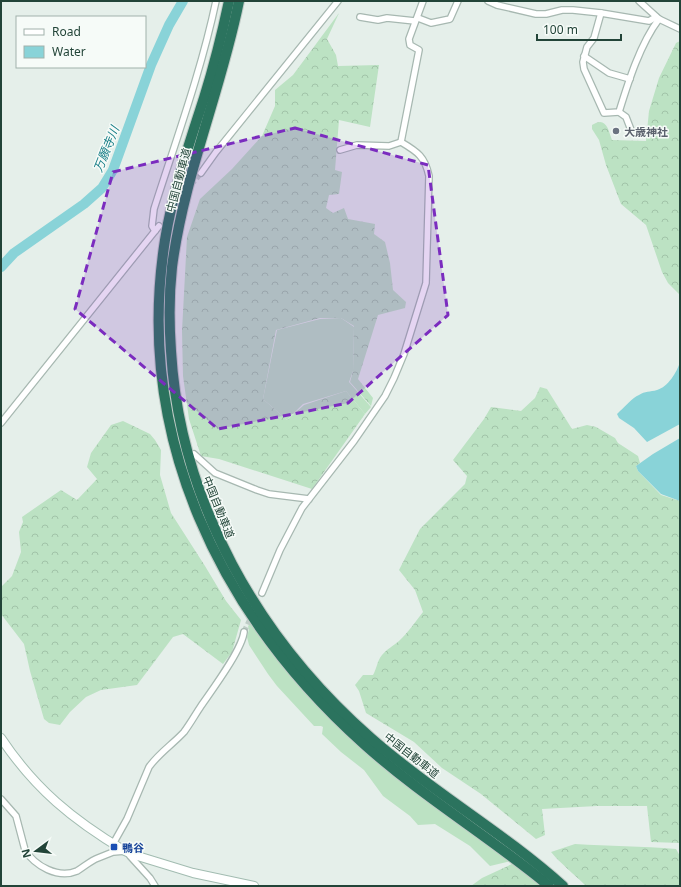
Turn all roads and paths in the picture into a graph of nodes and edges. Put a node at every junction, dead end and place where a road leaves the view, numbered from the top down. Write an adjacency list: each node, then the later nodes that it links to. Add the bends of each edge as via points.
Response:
1 (216, 1): 21 (street, via 210,29 154,209 152,226 157,229)
2 (230, 1): 32 (highway, 中国自動車道, via 181,170 166,238 159,294 160,350 166,406 182,472 223,568 241,599 311,692 367,747)
3 (239, 1): 33 (highway, 中国自動車道, via 183,204 172,270 170,339 176,405 184,444 202,502 249,594 318,685 351,719 401,763 530,858)
4 (338, 1): 20 (street)
5 (423, 1): 12 (street)
6 (458, 1): 12 (street, via 450,19 431,23)
7 (488, 1): 9 (street, via 536,14 562,10)
8 (639, 1): 11 (street)
9 (601, 13): 11 (street, via 650,21); 14 (street, via 594,38 587,46)
10 (360, 17): 12 (street, via 378,20)
11 (657, 18): 13 (street); 15 (street)
12 (416, 19): 18 (street, via 409,40 410,45 419,50)
13 (680, 29)
14 (584, 56): 15 (street, via 609,73); 16 (street, via 584,69 604,113)
15 (630, 79): 16 (street)
16 (619, 112): 17 (street, via 626,117)
17 (631, 130)
18 (401, 142): 19 (street, via 389,146 357,146); 23 (street, via 421,157 430,176 426,284 404,354 385,396 354,441)
19 (340, 150)
20 (201, 173)
21 (1, 423)
22 (194, 454): 23 (street, via 215,473 257,490)
23 (308, 499): 24 (street, via 280,550)
24 (262, 593)
25 (244, 632): 28 (street, via 244,639 184,732 149,767 127,819)
26 (2, 743): 28 (main road, via 56,803)
27 (1, 799): 29 (street, via 16,816 28,855 46,869 69,873 113,852)
28 (113, 844): 29 (main road)
29 (128, 852): 30 (street); 31 (main road, via 193,873)
30 (155, 886)
31 (254, 886)
32 (549, 886)
33 (563, 886)

